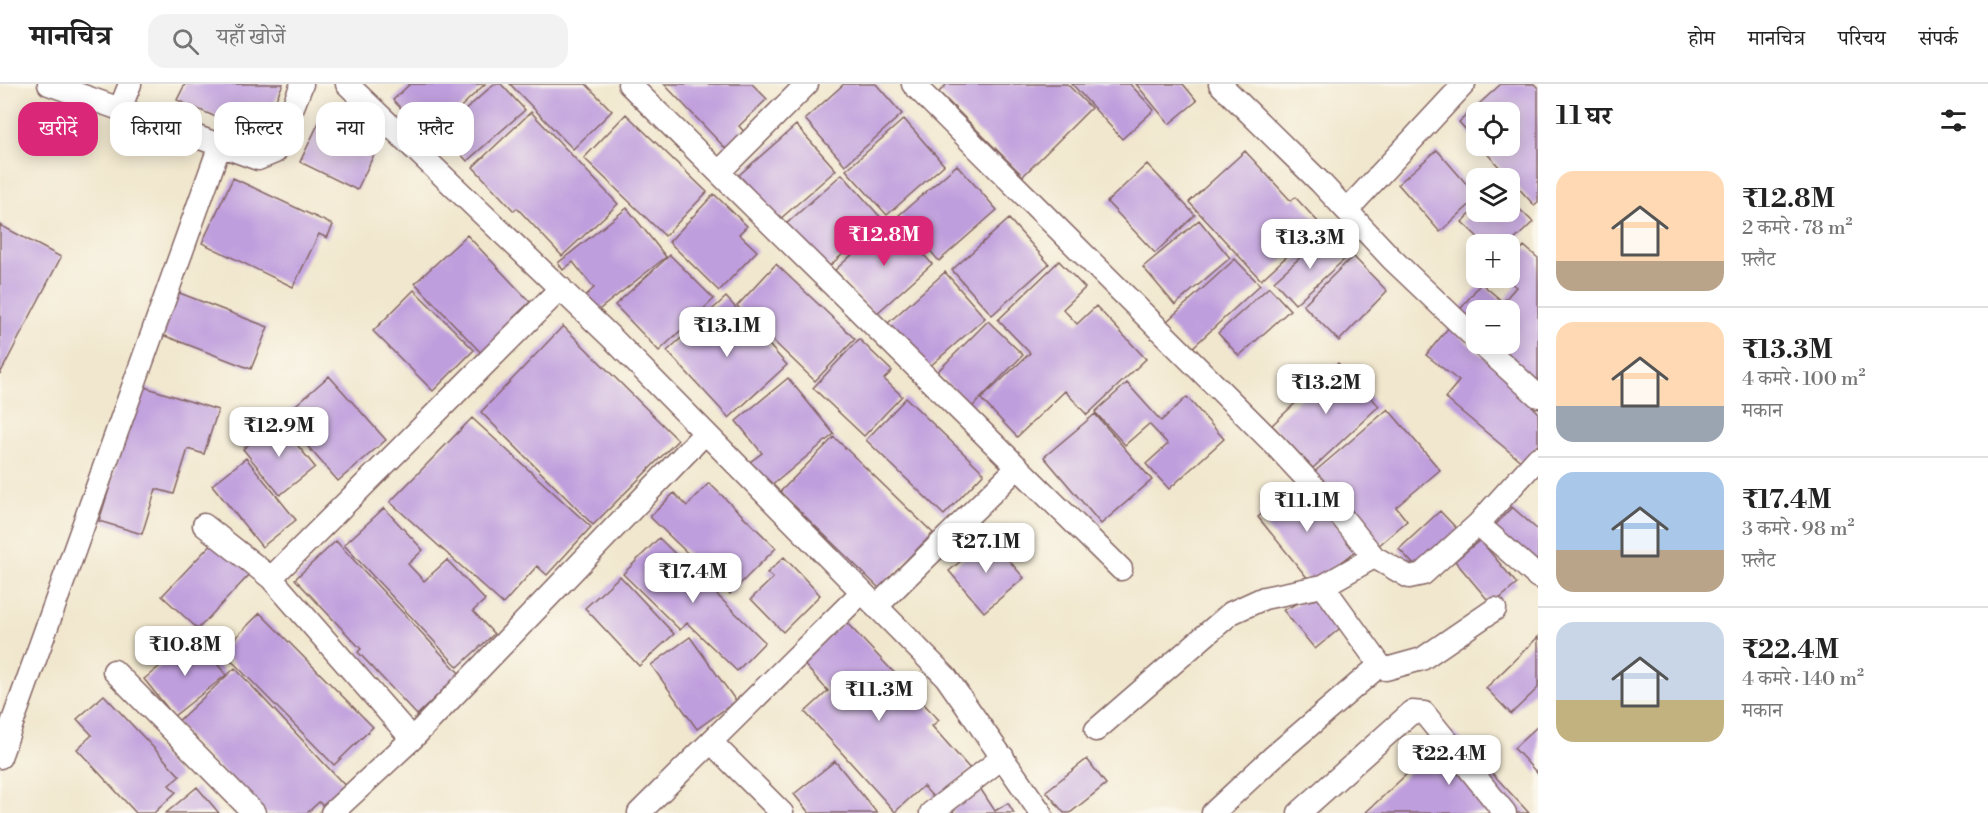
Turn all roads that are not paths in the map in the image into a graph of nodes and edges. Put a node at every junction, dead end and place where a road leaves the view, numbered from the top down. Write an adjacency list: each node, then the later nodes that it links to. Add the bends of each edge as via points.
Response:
1 (49, 84): 12 (street)
2 (130, 84): 10 (street)
3 (302, 84): 11 (street)
4 (347, 84): 18 (street)
5 (629, 84): 16 (street)
6 (807, 84): 16 (street)
7 (914, 84): 27 (street, via 1276,446)
8 (1220, 84): 17 (street)
9 (1464, 84): 17 (street)
10 (122, 102)
11 (295, 102)
12 (110, 105)
13 (216, 156): 39 (street)
14 (250, 156): 15 (street, via 258,159)
15 (265, 156)
16 (719, 172): 24 (street)
17 (1347, 210): 19 (street)
18 (561, 288): 22 (street); 30 (street)
19 (1466, 329)
20 (1492, 354): 21 (street)
21 (1538, 396)
22 (705, 433): 32 (street); 37 (street)
23 (1538, 458): 25 (street)
24 (1018, 467): 28 (street); 32 (street)
25 (1478, 524): 27 (street, via 1423,574 1409,577); 29 (street)
26 (204, 525): 30 (street)
27 (1374, 557): 31 (street)
28 (1121, 569)
29 (1538, 577)
30 (270, 578): 37 (street)
31 (1323, 586): 34 (street); 36 (street, via 1264,598 1232,613)
32 (869, 600): 38 (street); 40 (street, via 946,677)
33 (1495, 609): 34 (street, via 1422,659 1386,669)
34 (1380, 665): 47 (street)
35 (114, 671): 41 (street)
36 (1096, 730)
37 (412, 739): 42 (street)
38 (711, 742): 43 (street); 44 (street)
39 (0, 757)
40 (1003, 757): 45 (street); 46 (street)
41 (254, 813)
42 (332, 813)
43 (639, 813)
44 (782, 813)
45 (931, 813)
46 (1041, 813)
47 (1214, 813)
48 (1299, 813): 49 (street, via 1412,712 1424,713)
49 (1505, 813)

